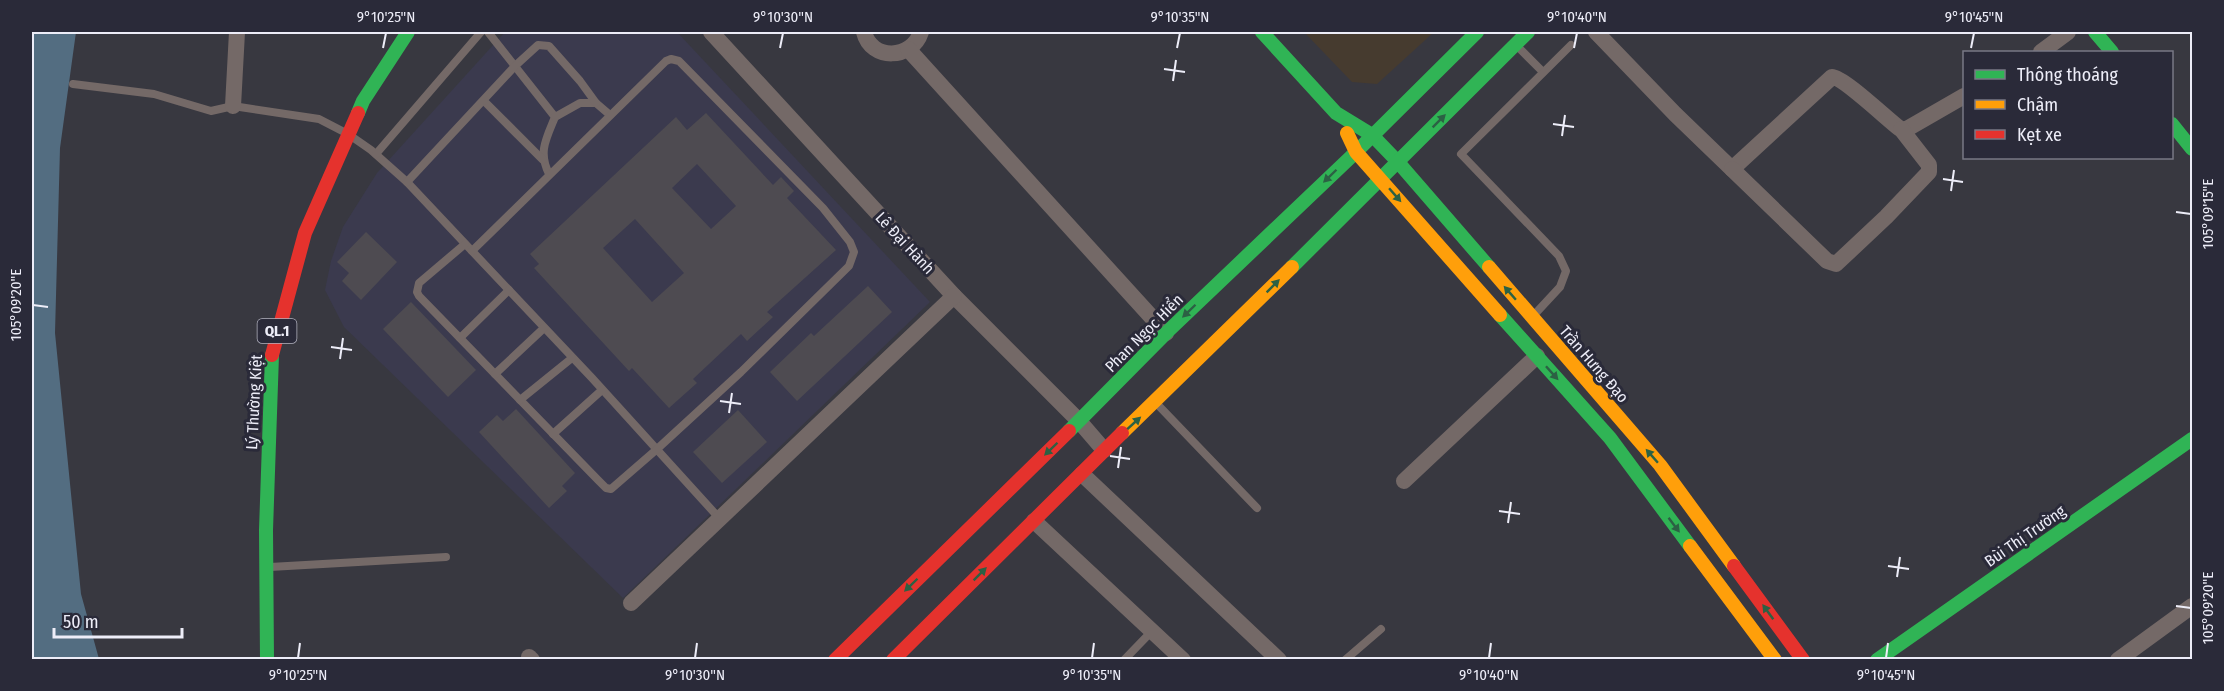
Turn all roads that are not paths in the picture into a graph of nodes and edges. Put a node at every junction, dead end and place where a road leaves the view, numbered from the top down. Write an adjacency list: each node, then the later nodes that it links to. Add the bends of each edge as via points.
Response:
1 (237, 32): 25 (street)
2 (408, 32): 31 (main road, Lý Thường Kiệt / QL.1, via 363,101)
3 (481, 32): 35 (lane)
4 (488, 32): 19 (lane)
5 (711, 32): 45 (street, Lê Đại Hành)
6 (864, 32): 16 (street, via 878,51 888,54)
7 (921, 32): 16 (street)
8 (1262, 32): 26 (main road, Trần Hưng Đạo)
9 (1477, 32): 32 (main road, Phan Ngọc Hiển)
10 (1528, 32): 14 (main road)
11 (1596, 32): 38 (street)
12 (2068, 32): 17 (street)
13 (2095, 32): 18 (main road)
14 (1516, 44): 20 (lane); 37 (main road, one-way to 14)
15 (1571, 45): 20 (lane)
16 (908, 49): 48 (street)
17 (2042, 51)
18 (2111, 51)
19 (515, 66): 23 (lane); 24 (lane, via 538,45 549,46); 28 (lane)
20 (1543, 72): 46 (lane, via 1461,154 1559,256 1566,271 1560,287)
21 (73, 84): 25 (lane, via 154,94 211,111)
22 (1963, 97): 30 (street, via 1908,129)
23 (484, 101): 36 (lane); 41 (lane)
24 (596, 103): 27 (lane); 28 (lane, via 580,103)
25 (233, 106): 31 (lane, via 319,119)
26 (1336, 113): 32 (main road, Trần Hưng Đạo); 34 (main road, Trần Hưng Đạo)
27 (610, 115): 39 (lane); 61 (lane, via 666,61 679,61 823,208 854,252 849,266)
28 (555, 117): 36 (lane, via 545,140)
29 (2173, 125): 33 (main road)
30 (1901, 129): 38 (street, via 1846,83 1832,78); 38 (street, via 1929,165 1929,172 1836,264 1827,261)
31 (348, 134): 35 (lane); 69 (main road, Lý Thường Kiệt / QL.1, via 305,233 272,349)
32 (1372, 135): 34 (main road, Phan Ngọc Hiển); 37 (main road, Trần Hưng Đạo)
33 (2193, 149)
34 (1356, 152): 40 (main road, Trần Hưng Đạo); 48 (main road, Phan Ngọc Hiển, one-way to 48)
35 (376, 154): 41 (lane)
36 (543, 160): 39 (lane)
37 (1398, 162): 40 (main road); 46 (main road, Trần Hưng Đạo, one-way to 37)
38 (1732, 169)
39 (549, 174): 43 (lane)
40 (1381, 179): 50 (main road, Trần Hưng Đạo, one-way to 50); 55 (main road, one-way to 40)
41 (407, 182): 42 (lane)
42 (465, 244): 43 (lane); 49 (lane, via 417,288 419,297)
43 (472, 251): 44 (lane)
44 (508, 290): 47 (lane); 49 (lane)
45 (954, 296): 58 (street, Lê Đại Hành); 66 (street)
46 (1531, 317): 56 (main road, Trần Hưng Đạo)
47 (544, 328): 51 (lane); 52 (lane)
48 (1166, 333): 58 (main road, Phan Ngọc Hiển)
49 (460, 338): 52 (lane)
50 (1537, 356): 57 (main road, Trần Hưng Đạo, one-way to 57); 64 (street)
51 (572, 358): 53 (lane); 54 (lane)
52 (495, 374): 54 (lane)
53 (602, 390): 59 (lane); 61 (lane)
54 (520, 400): 59 (lane)
55 (1155, 403): 62 (main road, one-way to 55); 65 (lane)
56 (1608, 406): 57 (main road); 82 (main road, Trần Hưng Đạo, one-way to 56, via 1660,465)
57 (1593, 419): 81 (main road, Trần Hưng Đạo, one-way to 81)
58 (1079, 421): 62 (street, Lê Đại Hành); 75 (main road, Phan Ngọc Hiển, one-way to 75)
59 (553, 434): 61 (lane, via 611,489)
60 (2193, 439): 83 (main road, Bùi Thị Trường)
61 (657, 450): 66 (lane)
62 (1104, 450): 63 (main road)
63 (1082, 474): 67 (main road); 79 (street)
64 (1404, 481)
65 (1257, 508)
66 (720, 520): 70 (street)
67 (1034, 521): 73 (street); 76 (main road, one-way to 67)
68 (446, 557): 69 (lane)
69 (266, 567): 74 (main road, Lý Thường Kiệt / QL.1)
70 (631, 603)
71 (2193, 606): 84 (street)
72 (1381, 629): 80 (lane)
73 (1152, 631): 77 (lane); 78 (street)
74 (267, 660)
75 (835, 660)
76 (893, 660)
77 (1124, 660)
78 (1183, 660)
79 (1279, 660)
80 (1345, 660)
81 (1775, 660)
82 (1803, 660)
83 (1877, 660)
84 (2118, 660)

